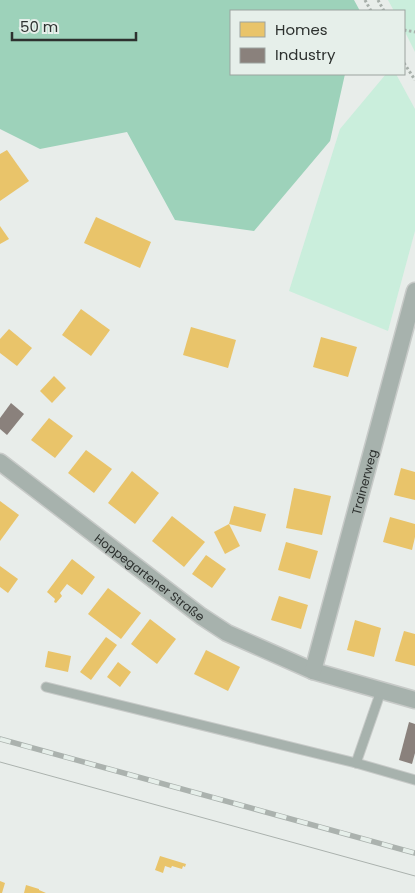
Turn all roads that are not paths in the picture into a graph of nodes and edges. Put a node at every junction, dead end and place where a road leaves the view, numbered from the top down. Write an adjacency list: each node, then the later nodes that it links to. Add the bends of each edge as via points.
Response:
1 (415, 291): 3 (street, Trainerweg)
2 (0, 462): 3 (street, Hoppegartener Straße, via 201,616 227,633)
3 (312, 671): 5 (street, Hoppegartener Straße)
4 (46, 688): 7 (lane)
5 (381, 691): 6 (street, Hoppegartener Straße); 7 (lane)
6 (415, 700)
7 (356, 763): 8 (lane)
8 (415, 780)

